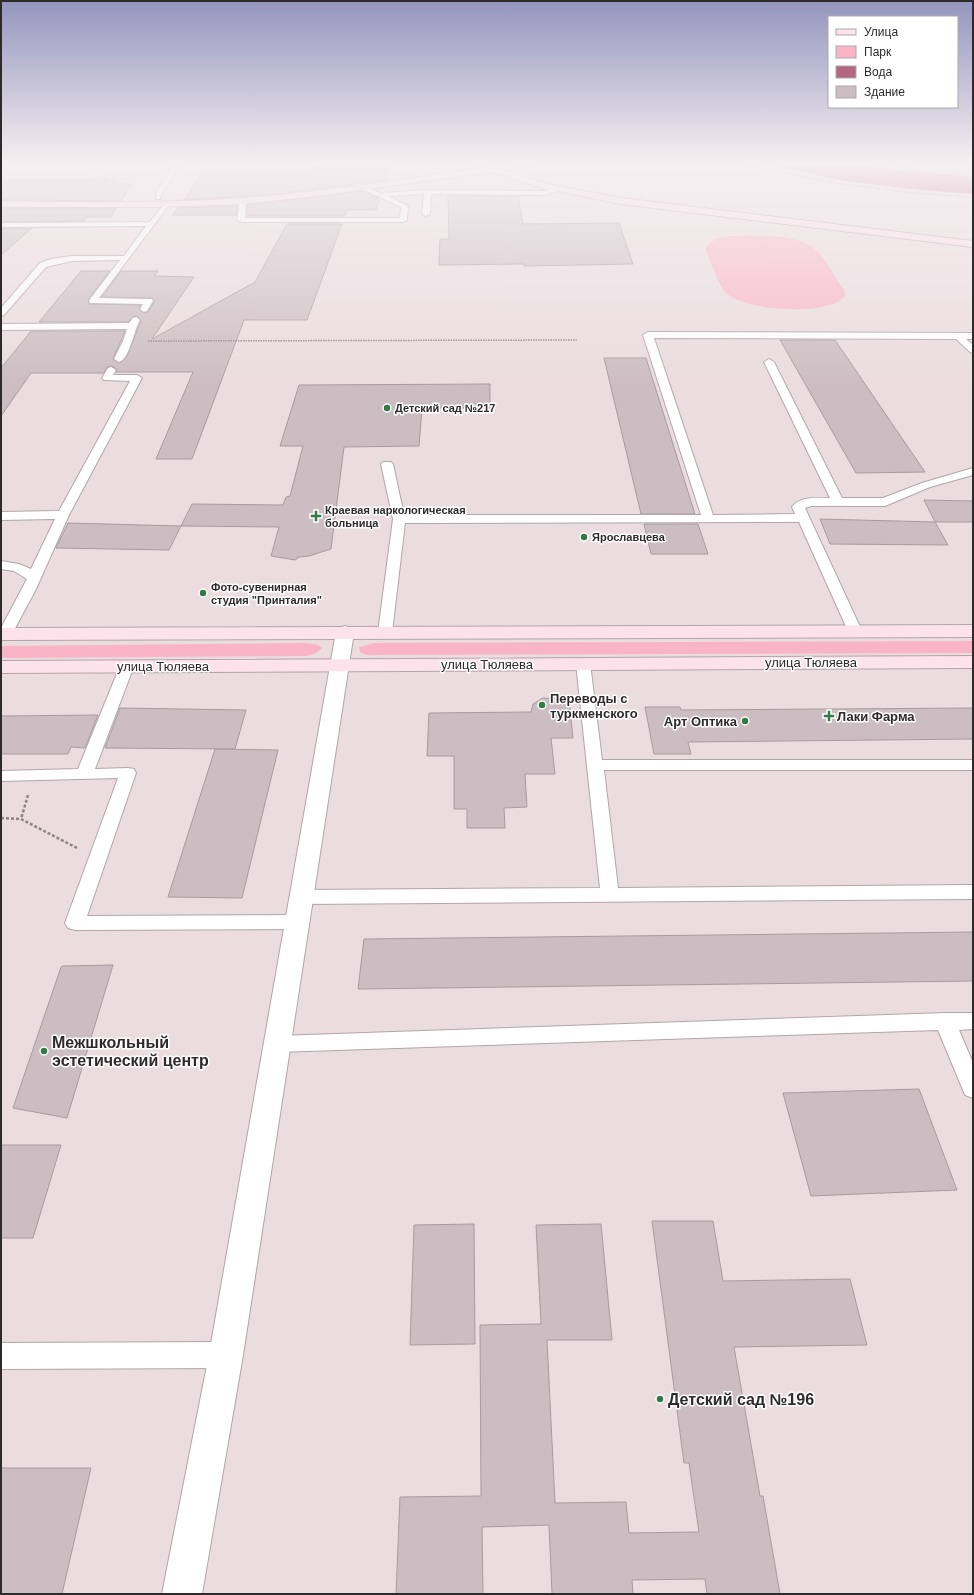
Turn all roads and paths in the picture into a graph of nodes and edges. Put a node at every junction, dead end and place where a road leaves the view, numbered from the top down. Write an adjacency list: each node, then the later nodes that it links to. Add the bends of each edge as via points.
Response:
1 (141, 238): 4 (lane)
2 (927, 238): 3 (main road)
3 (973, 244)
4 (126, 258): 5 (lane, via 93,301 149,301); 6 (lane, via 61,260 43,265)
5 (144, 309)
6 (1, 313)
7 (1, 327): 11 (lane, via 134,323)
8 (958, 336): 9 (lane); 12 (lane); 21 (lane, via 648,335)
9 (973, 336)
10 (577, 340): 11 (path)
11 (128, 341): 13 (lane)
12 (973, 350)
13 (119, 359)
14 (769, 362): 18 (lane)
15 (111, 370): 19 (lane, via 107,378 137,378)
16 (387, 464): 23 (lane)
17 (973, 471): 18 (lane, via 926,485 885,502)
18 (837, 501): 22 (lane, via 809,502 798,507)
19 (63, 515): 20 (lane); 25 (lane)
20 (1, 516)
21 (708, 517): 22 (lane); 23 (lane)
22 (803, 518): 26 (lane)
23 (399, 519): 29 (lane)
24 (1, 565): 25 (lane, via 14,565)
25 (34, 578): 30 (lane)
26 (855, 631): 27 (main road); 29 (main road)
27 (973, 631)
28 (345, 632): 29 (main road); 30 (main road); 33 (street)
29 (385, 632)
30 (3, 634)
31 (973, 662): 32 (main road, улица Тюляева)
32 (583, 663): 33 (main road, улица Тюляева); 36 (lane)
33 (339, 665): 34 (main road, улица Тюляева); 46 (street)
34 (127, 666): 35 (main road, улица Тюляева); 38 (lane)
35 (1, 667)
36 (595, 765): 37 (lane); 45 (lane)
37 (973, 765)
38 (84, 774): 40 (lane); 43 (lane, via 128,773)
39 (1, 776): 40 (lane)
40 (35, 776): 42 (path)
41 (1, 818): 42 (path)
42 (21, 819): 43 (path)
43 (97, 858): 46 (lane, via 74,923)
44 (973, 892): 45 (lane)
45 (610, 895): 46 (lane)
46 (299, 909): 49 (street)
47 (973, 1021): 48 (lane)
48 (945, 1022): 49 (lane); 50 (lane)
49 (277, 1044): 52 (street)
50 (973, 1089)
51 (1, 1356): 52 (lane)
52 (226, 1356): 53 (street)
53 (182, 1594)

